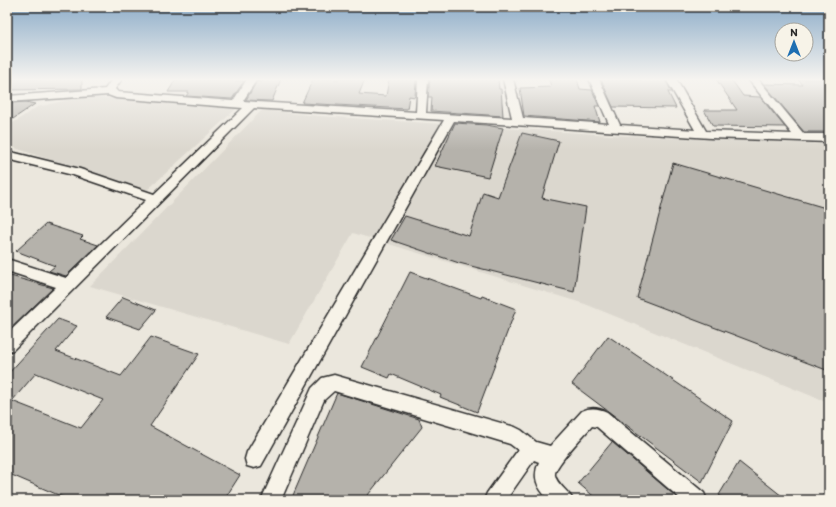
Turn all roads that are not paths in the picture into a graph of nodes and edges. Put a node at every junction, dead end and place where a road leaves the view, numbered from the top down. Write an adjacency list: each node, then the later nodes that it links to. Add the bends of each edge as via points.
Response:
1 (209, 103): 7 (street)
2 (422, 103): 9 (street)
3 (514, 103): 11 (street)
4 (605, 103): 12 (street)
5 (684, 103): 13 (street)
6 (773, 103): 14 (street)
7 (236, 105): 8 (street)
8 (251, 106): 9 (street); 17 (street)
9 (421, 115): 10 (street)
10 (451, 117): 11 (street); 23 (street)
11 (518, 122): 12 (street)
12 (616, 128): 13 (street)
13 (702, 134): 14 (street)
14 (801, 138): 15 (street)
15 (829, 138)
16 (7, 155): 17 (street, via 76,172)
17 (156, 199): 19 (street)
18 (7, 265): 19 (street)
19 (68, 285): 20 (street)
20 (7, 345)
21 (530, 449): 22 (street); 24 (street, via 515,436 334,383 328,384 318,394); 25 (street)
22 (553, 457): 26 (street, via 545,471 546,477 552,490); 27 (street, via 588,417 601,418)
23 (254, 458)
24 (271, 500)
25 (494, 500)
26 (563, 500)
27 (698, 500)

